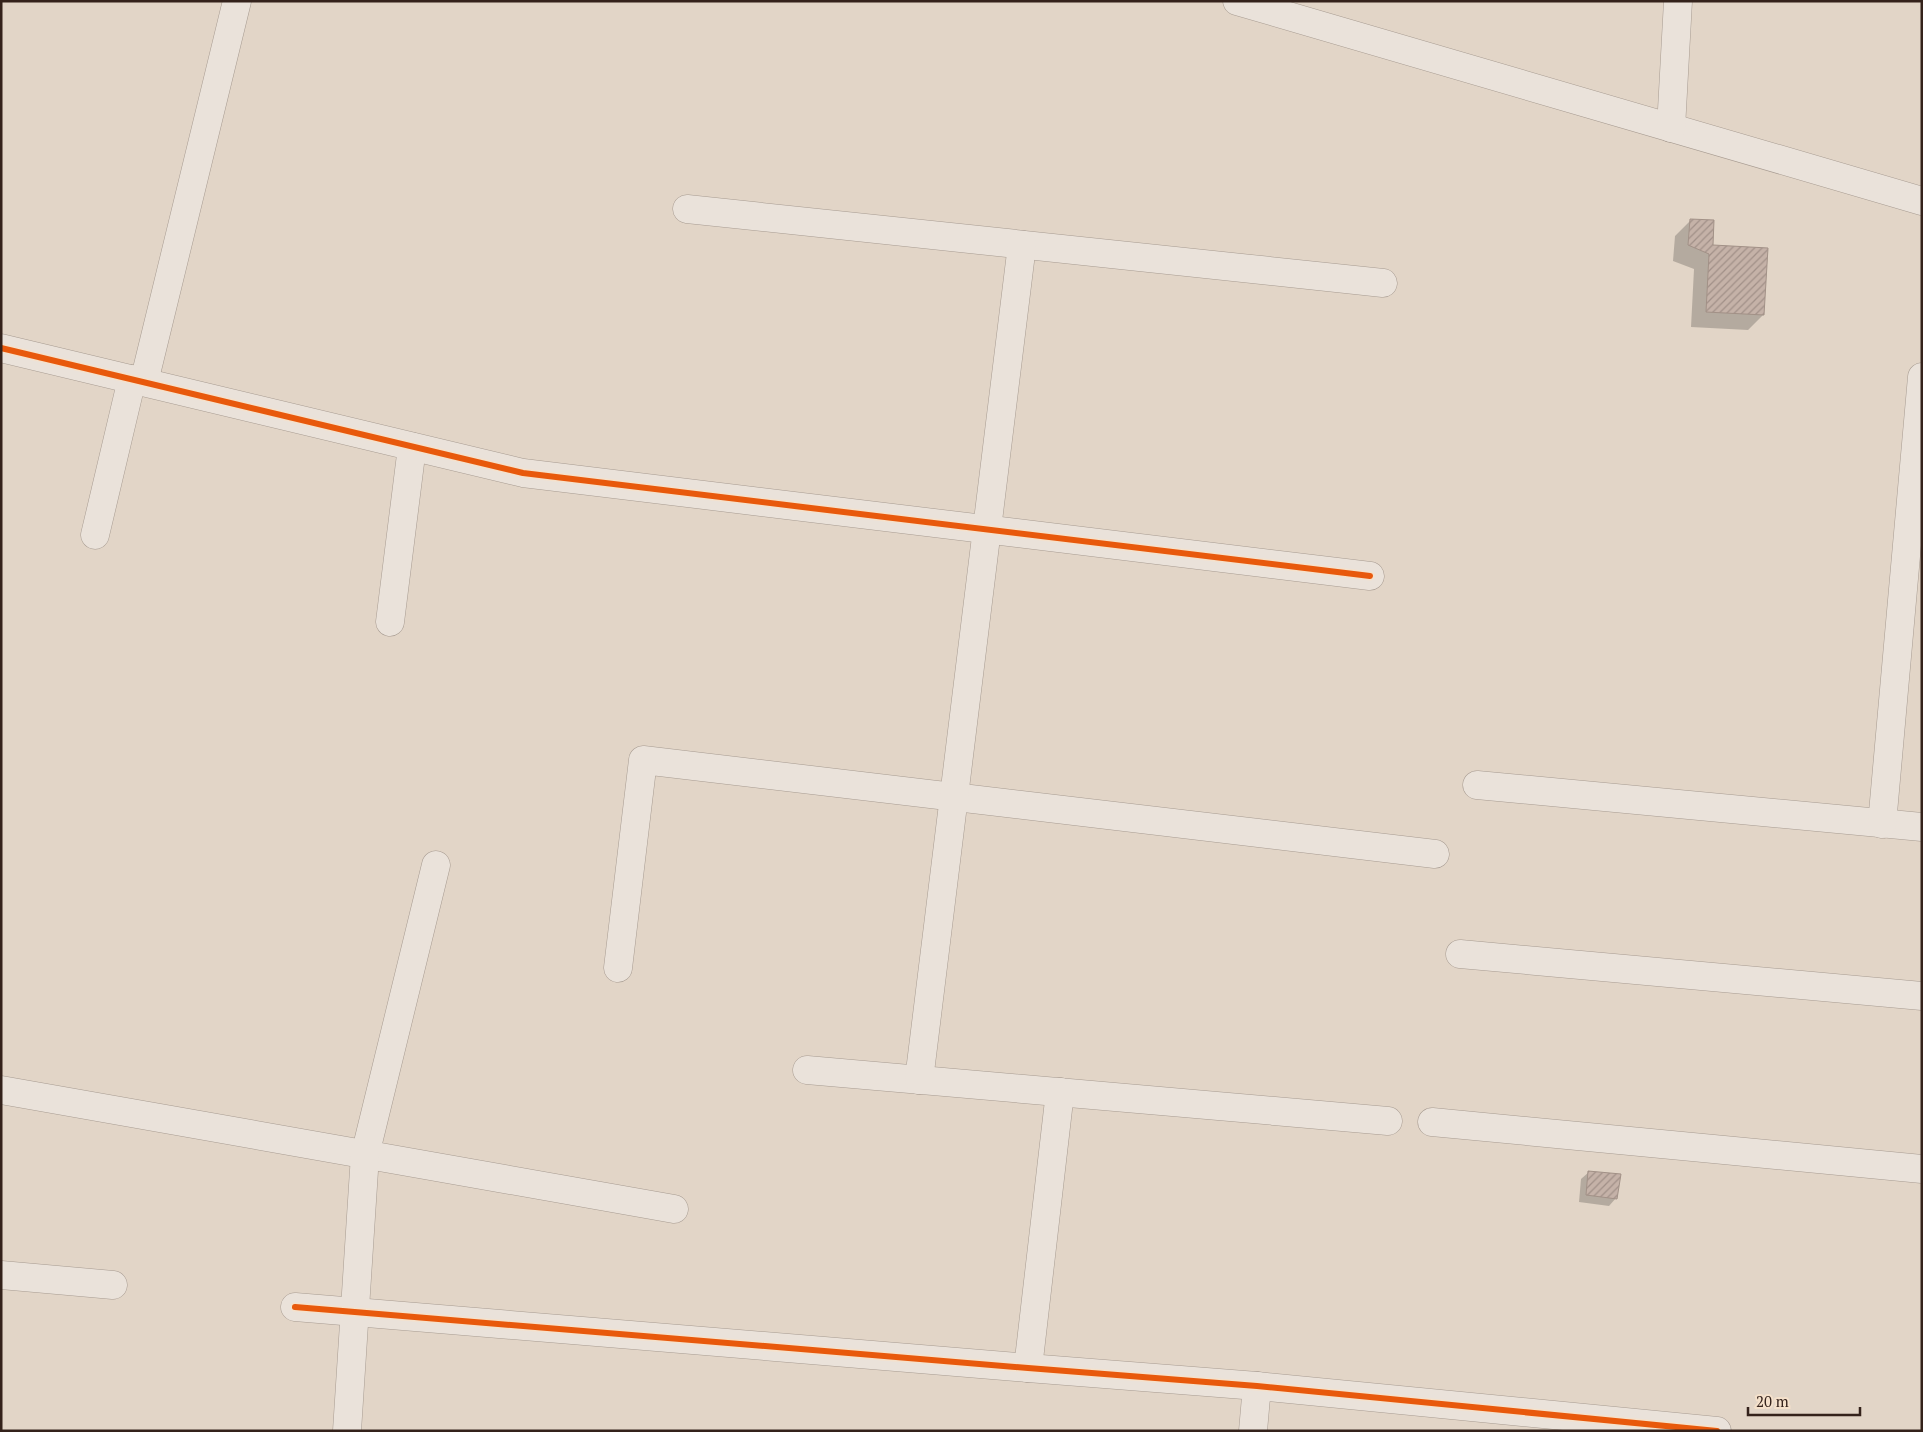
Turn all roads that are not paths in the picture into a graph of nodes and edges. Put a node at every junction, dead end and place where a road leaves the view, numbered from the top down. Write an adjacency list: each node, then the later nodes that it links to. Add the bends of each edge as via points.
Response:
1 (237, 1): 11 (street)
2 (1237, 1): 4 (street)
3 (1678, 1): 4 (street)
4 (1671, 128): 5 (street)
5 (1922, 201)
6 (687, 209): 7 (street)
7 (1022, 245): 8 (street); 13 (street)
8 (1383, 283)
9 (1, 348): 11 (street)
10 (1922, 377): 19 (street)
11 (138, 381): 12 (street); 14 (street)
12 (412, 447): 13 (street, via 523,474); 16 (street)
13 (987, 530): 15 (street); 18 (street)
14 (95, 535)
15 (1370, 576)
16 (390, 622)
17 (1477, 785): 19 (street)
18 (954, 797): 21 (street); 24 (street, via 643,760); 27 (street)
19 (1882, 824): 20 (street)
20 (1922, 827)
21 (1435, 854)
22 (436, 865): 32 (street)
23 (1460, 954): 25 (street)
24 (618, 968)
25 (1922, 996)
26 (807, 1070): 27 (street)
27 (920, 1080): 29 (street)
28 (1, 1090): 32 (street)
29 (1060, 1092): 30 (street); 39 (street)
30 (1388, 1121)
31 (1432, 1122): 33 (street)
32 (365, 1154): 34 (street); 38 (street)
33 (1922, 1168)
34 (674, 1209)
35 (1, 1274): 36 (street)
36 (113, 1285)
37 (295, 1306): 38 (street)
38 (354, 1312): 39 (street); 41 (street)
39 (1028, 1368): 40 (street)
40 (1257, 1386): 42 (street); 43 (street)
41 (346, 1431)
42 (1253, 1431)
43 (1717, 1431)

